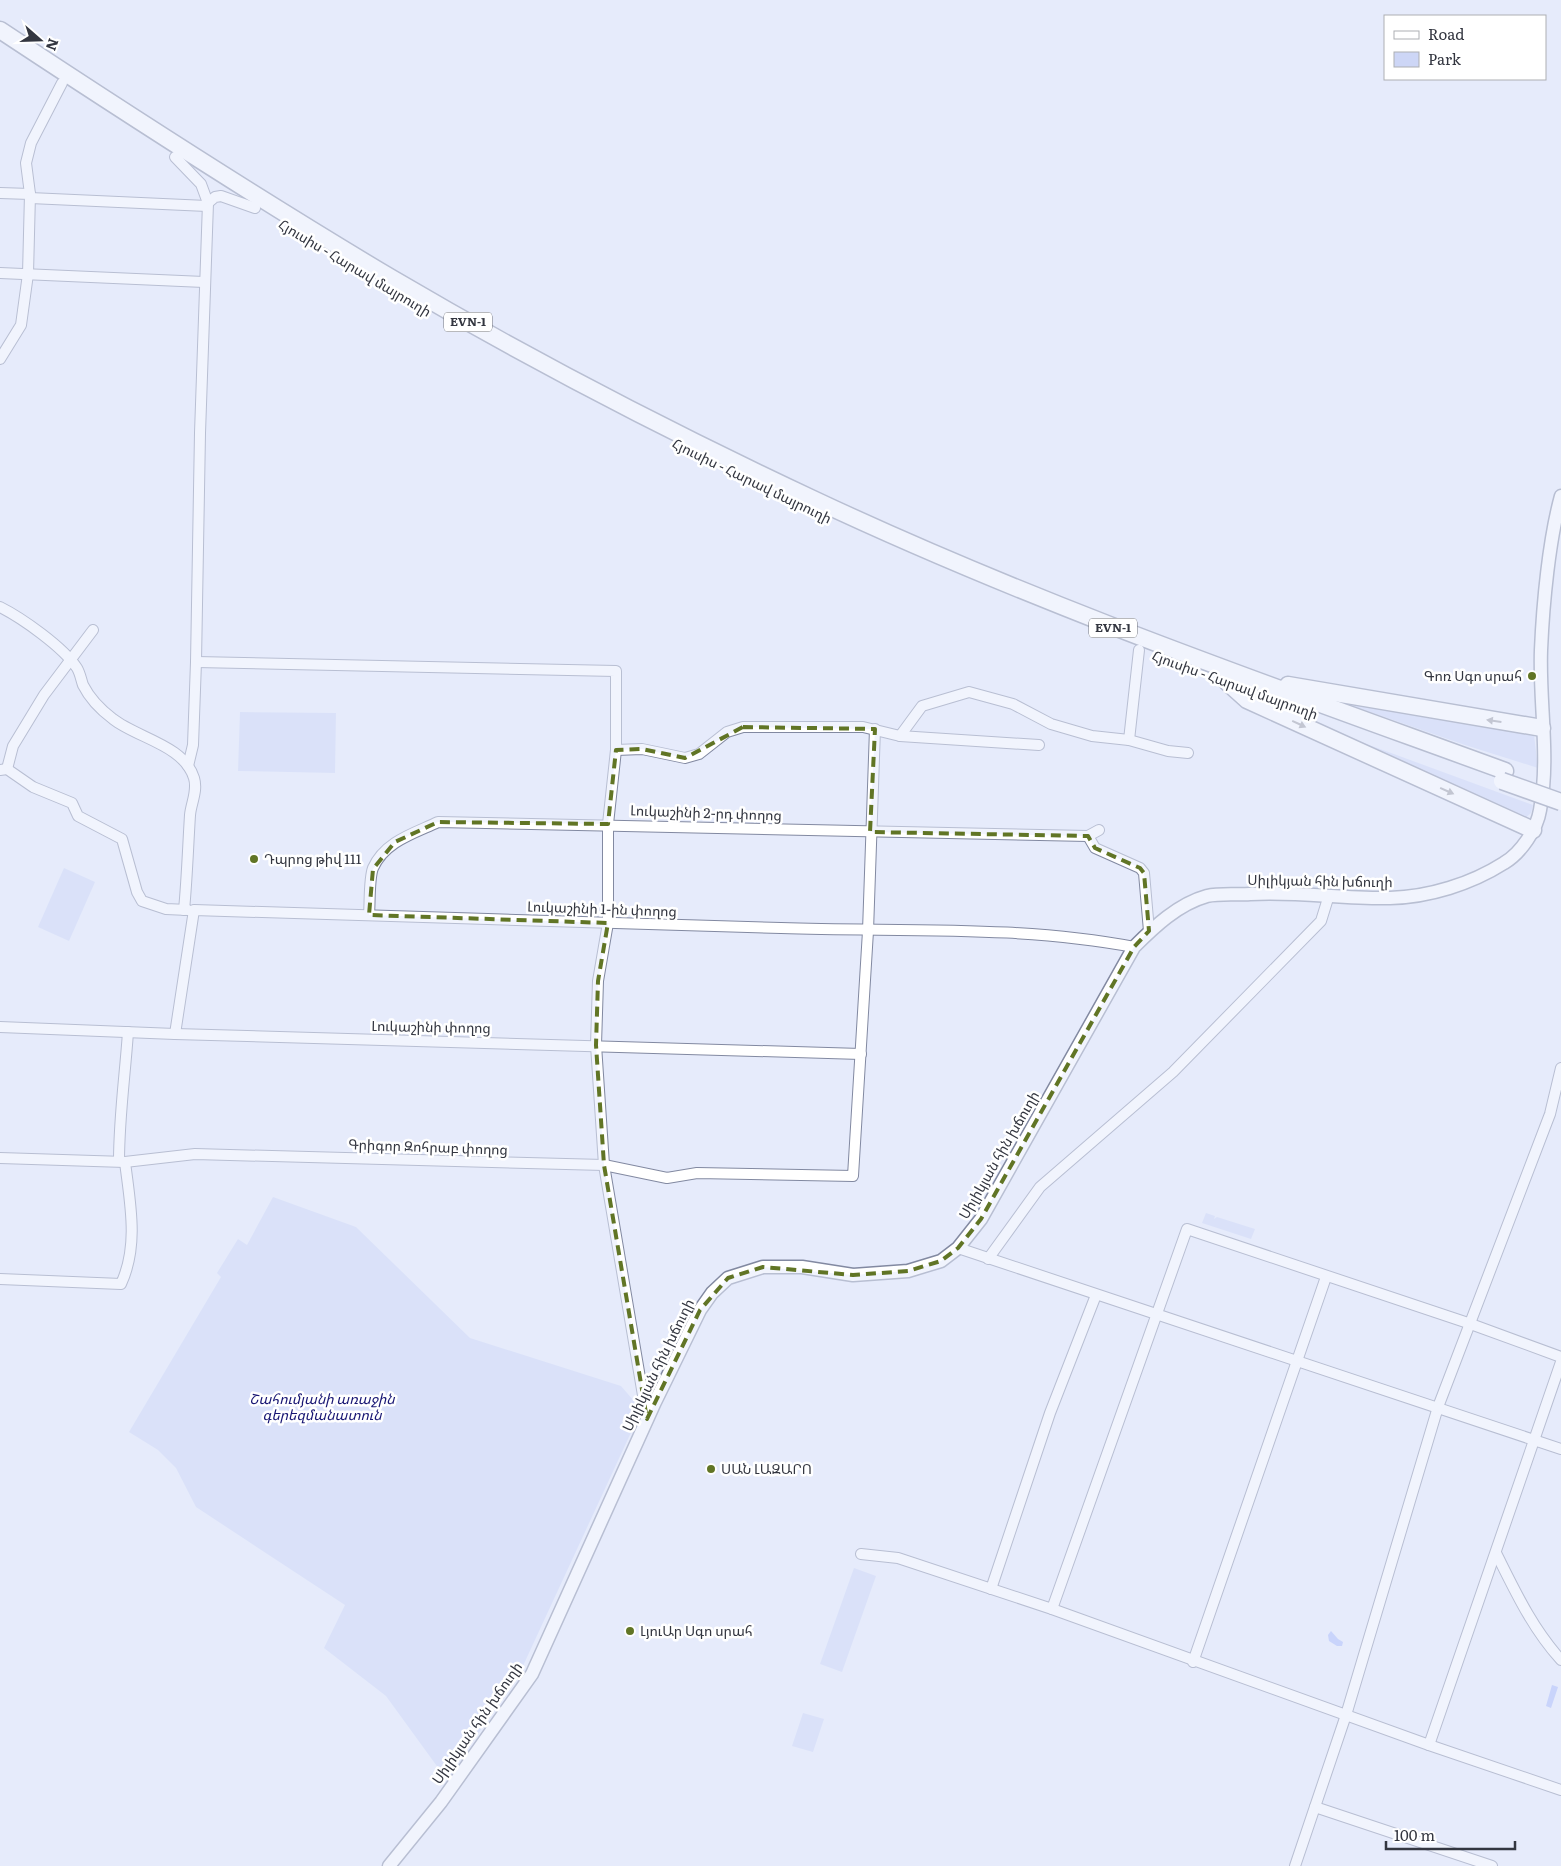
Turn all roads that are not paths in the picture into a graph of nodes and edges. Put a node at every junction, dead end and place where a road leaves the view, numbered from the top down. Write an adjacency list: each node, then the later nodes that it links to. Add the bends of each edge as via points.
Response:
1 (0, 30): 21 (highway, Հյուսիս - Հարավ մայրուղի / EVN-1, via 240,186 388,276 488,334 669,430 937,555 1079,615)
2 (0, 42): 3 (highway, Հյուսիս - Հարավ մայրուղի / EVN-1)
3 (62, 83): 4 (highway, Հյուսիս - Հարավ մայրուղի / EVN-1); 6 (street, via 31,143 26,163)
4 (175, 157): 7 (street, via 201,184); 8 (highway, Հյուսիս - Հարավ մայրուղի / EVN-1)
5 (0, 193): 6 (street)
6 (30, 196): 7 (street); 10 (street)
7 (208, 204): 8 (street, via 221,196); 11 (street)
8 (255, 208): 17 (highway, Հյուսիս - Հարավ մայրուղի / EVN-1, via 464,332 725,469 928,563)
9 (0, 273): 10 (street)
10 (28, 274): 11 (street); 12 (street, via 21,324)
11 (204, 282): 19 (street)
12 (4, 348): 13 (street)
13 (0, 359)
14 (1561, 496): 23 (street, Սիլիկյան հին խճուղի, via 1553,535 1541,650)
15 (0, 607): 18 (street)
16 (93, 630): 18 (street)
17 (1139, 650): 20 (highway, Հյուսիս - Հարավ մայրուղի / EVN-1); 25 (street)
18 (70, 658): 29 (street, via 91,698 102,710 122,726 176,754); 30 (street, via 13,746)
19 (196, 662): 27 (street, via 616,671); 29 (street, via 193,745)
20 (1228, 682): 31 (highway, Հյուսիս - Հարավ մայրուղի / EVN-1); 36 (highway, one-way to 36, via 1247,700)
21 (1264, 684): 23 (highway, one-way to 21, via 1288,685); 31 (highway, Հյուսիս - Հարավ մայրուղի / EVN-1)
22 (874, 728): 24 (street); 27 (street, via 743,726 727,732 698,754 685,758 642,749); 37 (street)
23 (1542, 728): 36 (street, Սիլիկյան հին խճուղի, via 1544,773 1540,810)
24 (900, 736): 25 (street, via 922,706 969,692 1013,704 1051,724 1092,736); 26 (street)
25 (1129, 740): 28 (street, via 1168,751)
26 (1039, 745)
27 (616, 750): 34 (street)
28 (1188, 752)
29 (188, 766): 40 (street, via 195,788 190,814)
30 (4, 770): 40 (street, Լուկաշինի 1-ին փողոց, via 33,787 72,803 78,816 122,839 142,901 166,909)
31 (1504, 776): 32 (highway, Հյուսիս - Հարավ մայրուղի / EVN-1); 33 (highway, Հյուսիս - Հարավ մայրուղի / EVN-1, bridge)
32 (1561, 792)
33 (1561, 802)
34 (608, 824): 37 (street, Լուկաշինի 2-րդ փողոց); 41 (street, Լուկաշինի 2-րդ փողոց, via 438,822 394,842 383,854 373,868); 42 (street)
35 (1099, 830): 38 (street, Լուկաշինի 2-րդ փողոց)
36 (1533, 830): 39 (street, Սիլիկյան հին խճուղի, via 1508,861 1455,887 1390,898)
37 (870, 832): 38 (street, Լուկաշինի 2-րդ փողոց); 43 (street)
38 (1088, 836): 44 (street, via 1095,848 1140,868 1144,873)
39 (1329, 895): 44 (street, Սիլիկյան հին խճուղի, via 1270,892 1207,896 1172,913); 56 (street, via 1321,921 1173,1072 1040,1187)
40 (189, 910): 41 (street, Լուկաշինի 1-ին փողոց); 48 (street)
41 (370, 915): 42 (street, Լուկաշինի 1-ին փողոց)
42 (608, 923): 43 (street, Լուկաշինի 1-ին փողոց); 49 (street, via 598,981)
43 (868, 931): 45 (street, Լուկաշինի 1-ին փողոց, via 1000,931 1088,938); 50 (street)
44 (1149, 931): 45 (street, Սիլիկյան հին խճուղի)
45 (1134, 948): 55 (street, Սիլիկյան հին խճուղի, via 981,1219)
46 (0, 1027): 47 (street, Լուկաշինի փողոց)
47 (128, 1032): 48 (street, Լուկաշինի փողոց); 53 (street, via 124,1090 119,1112)
48 (175, 1034): 49 (street, Լուկաշինի փողոց)
49 (596, 1044): 50 (street, Լուկաշինի փողոց); 54 (street)
50 (861, 1054): 54 (street, Գրիգոր Զոհրաբ փողոց, via 853,1176 697,1173 667,1178)
51 (1561, 1068): 61 (street, via 1550,1114)
52 (0, 1158): 53 (street, Գրիգոր Զոհրաբ փողոց)
53 (122, 1162): 54 (street, Գրիգոր Զոհրաբ փողոց, via 195,1154); 58 (street, via 133,1225 128,1268 121,1284)
54 (604, 1166): 66 (street)
55 (958, 1248): 56 (street); 66 (street, Սիլիկյան հին խճուղի, via 941,1261 908,1271 853,1275 802,1267 763,1267 728,1278 700,1310)
56 (988, 1259): 59 (street)
57 (1326, 1277): 60 (street, via 1187,1229); 61 (street); 63 (street)
58 (0, 1279)
59 (1096, 1295): 60 (street); 71 (street, via 1050,1413)
60 (1158, 1316): 63 (street); 72 (street)
61 (1468, 1323): 62 (street); 65 (street)
62 (1561, 1357)
63 (1297, 1360): 65 (street); 74 (street)
64 (1561, 1362): 67 (street)
65 (1438, 1407): 67 (street); 75 (street)
66 (647, 1419): 79 (street, Սիլիկյան հին խճուղի, via 532,1674 441,1802)
67 (1535, 1439): 68 (street); 69 (street)
68 (1561, 1449)
69 (1496, 1553): 73 (street, via 1529,1618); 76 (street)
70 (860, 1554): 71 (street, via 898,1558)
71 (991, 1590): 72 (street)
72 (1052, 1610): 74 (street)
73 (1561, 1660)
74 (1193, 1662): 75 (street)
75 (1346, 1715): 76 (street); 78 (street)
76 (1429, 1745): 77 (street)
77 (1561, 1790)
78 (1315, 1807): 80 (street); 81 (street)
79 (389, 1866)
80 (1295, 1866)
81 (1492, 1866)

